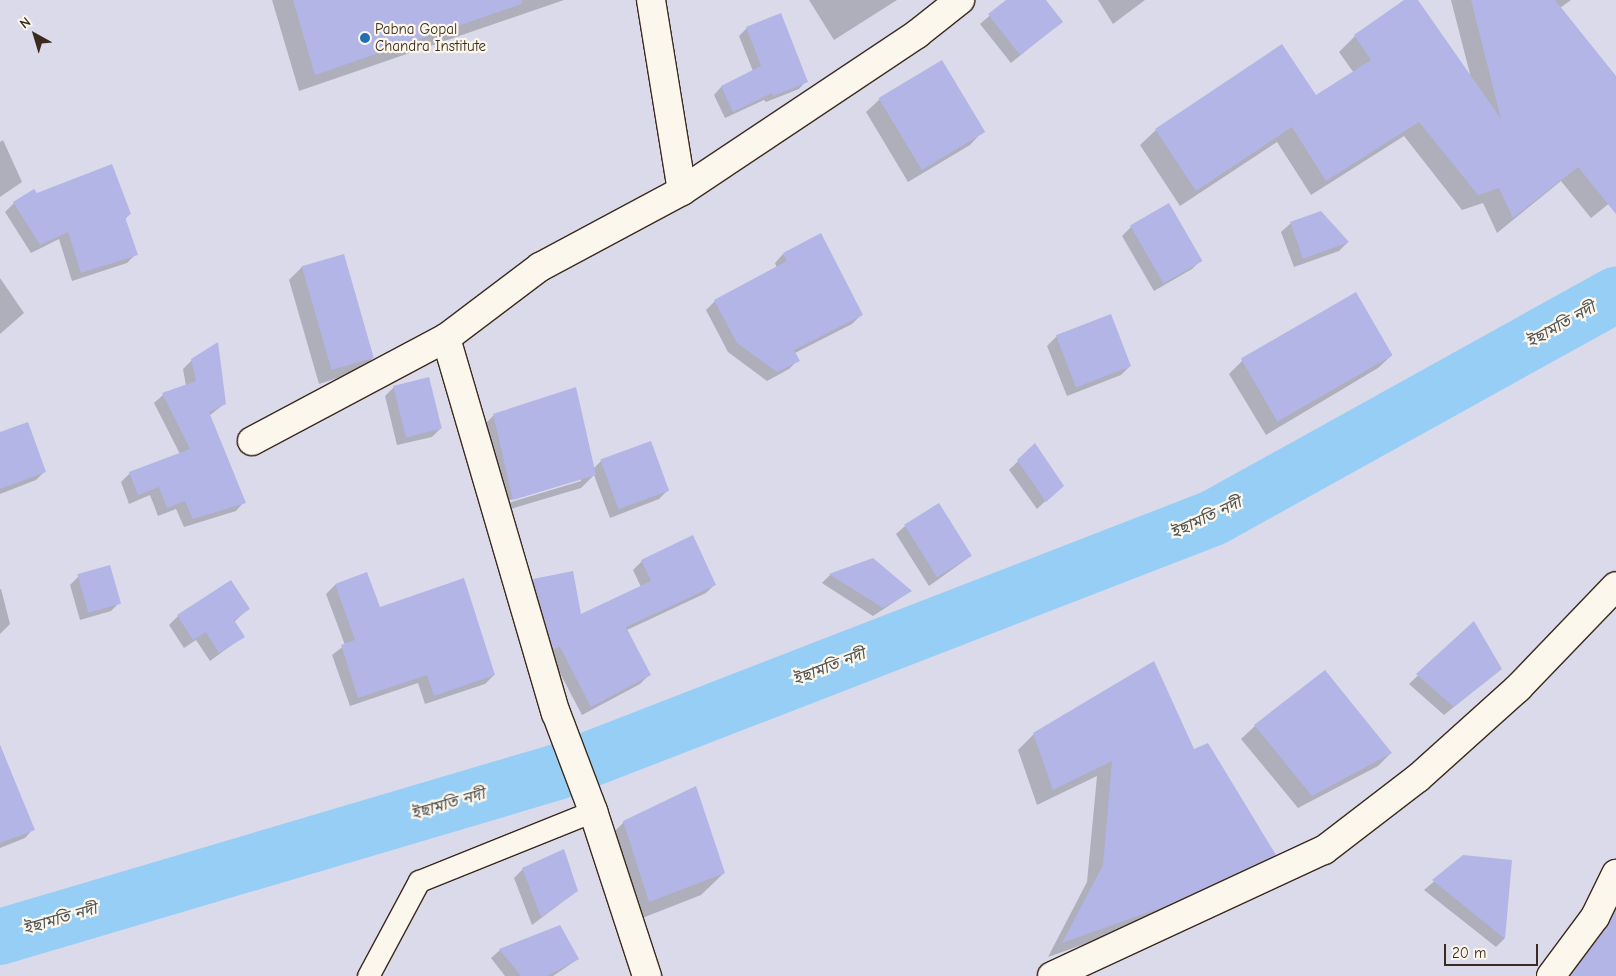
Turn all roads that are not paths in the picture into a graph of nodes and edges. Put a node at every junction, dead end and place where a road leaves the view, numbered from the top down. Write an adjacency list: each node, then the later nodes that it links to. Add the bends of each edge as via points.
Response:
1 (651, 0): 3 (street)
2 (960, 0): 3 (street, via 917,34)
3 (682, 191): 4 (street, via 540,267)
4 (446, 338): 5 (street); 7 (street, via 556,713)
5 (252, 441)
6 (1616, 586): 11 (street, via 1518,688 1418,778 1324,850)
7 (593, 810): 9 (street, via 419,880); 10 (street)
8 (1616, 874): 12 (street, via 1595,917)
9 (368, 976)
10 (647, 976)
11 (1052, 976)
12 (1551, 976)

